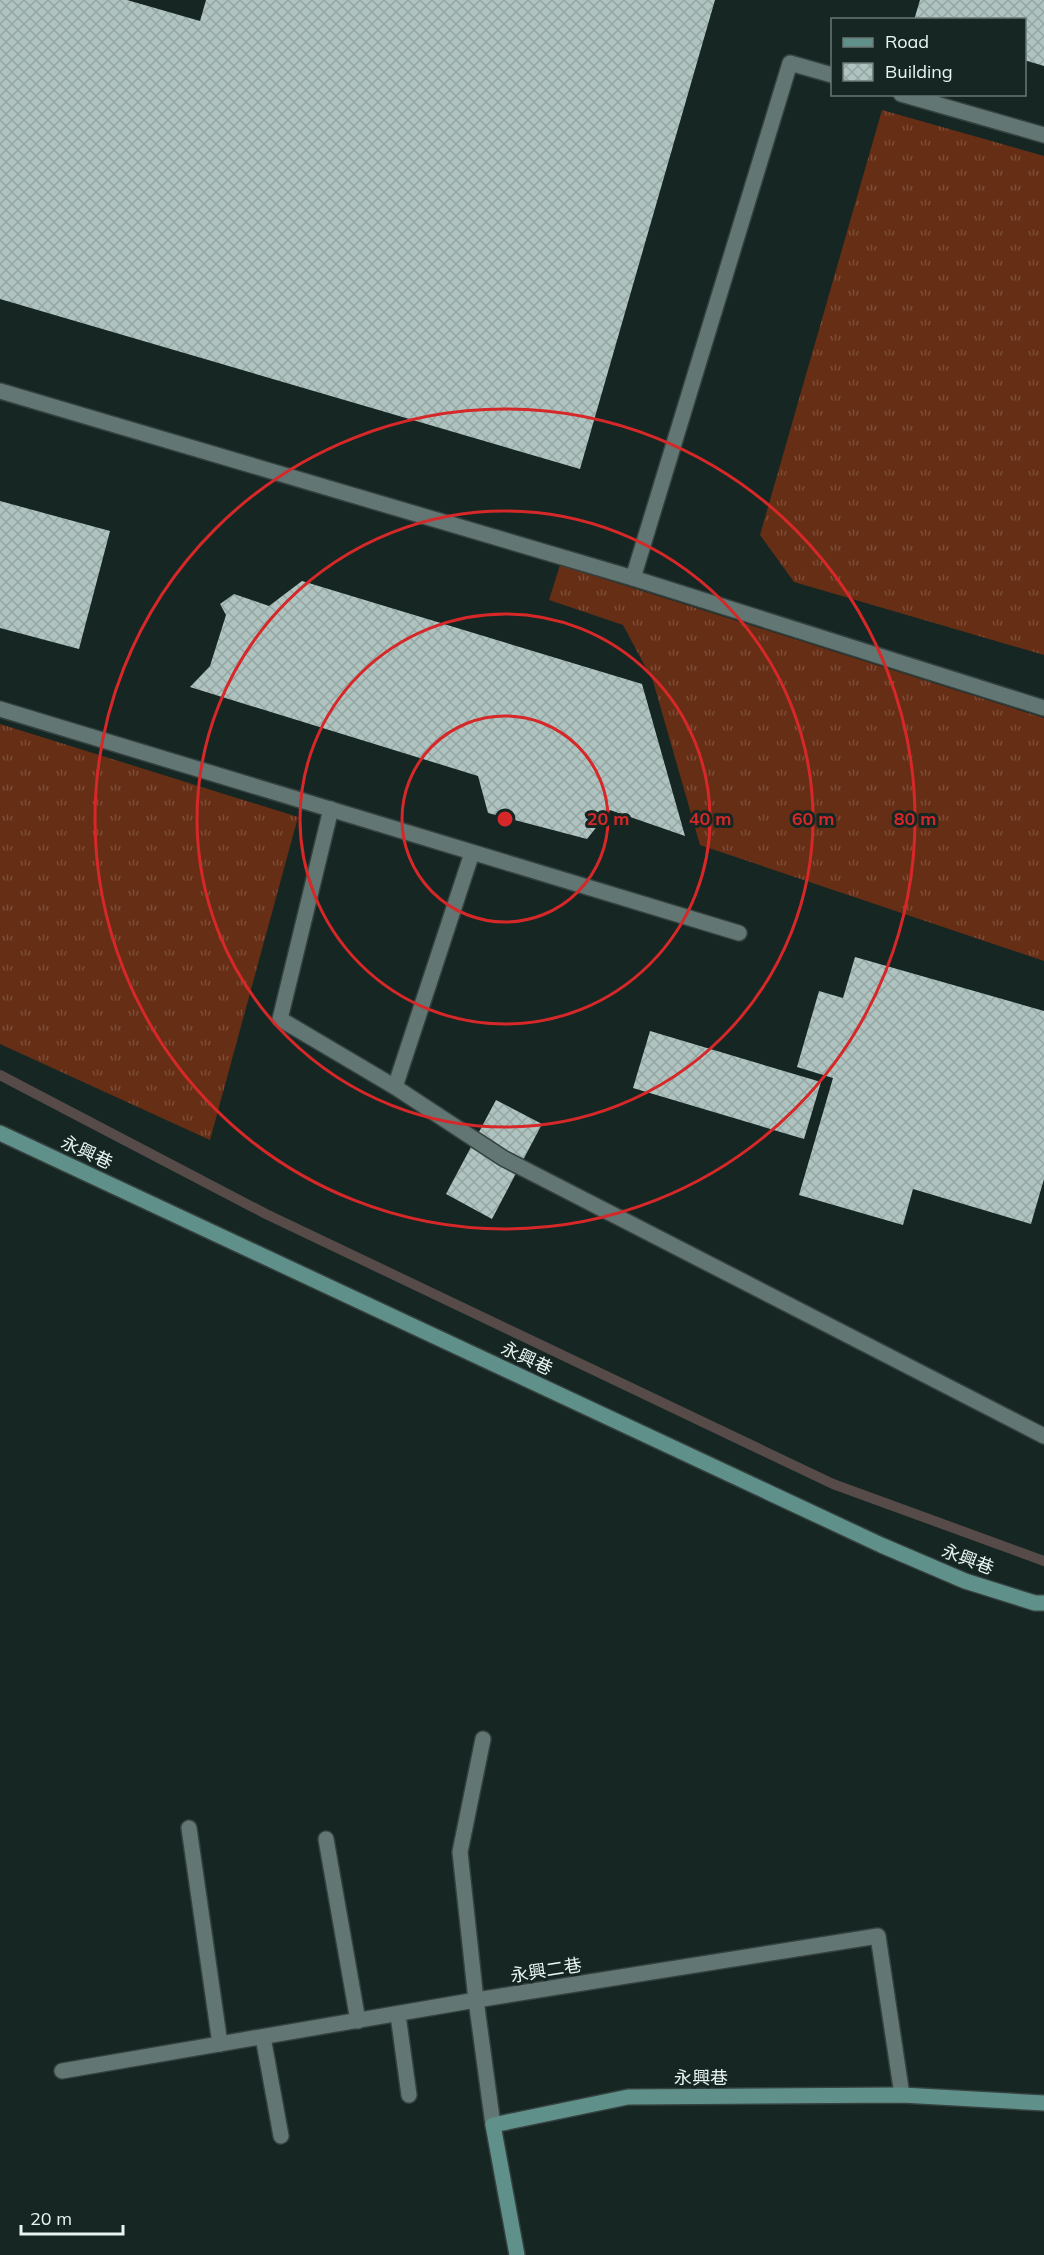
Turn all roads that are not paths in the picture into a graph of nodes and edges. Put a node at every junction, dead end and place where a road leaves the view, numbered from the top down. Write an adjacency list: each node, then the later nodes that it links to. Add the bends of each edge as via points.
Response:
1 (831, 75): 5 (street, via 790,63)
2 (908, 96): 3 (street)
3 (1044, 135)
4 (0, 391): 5 (street)
5 (633, 578): 6 (street)
6 (1044, 708)
7 (0, 709): 8 (street)
8 (331, 809): 9 (street); 11 (street, via 280,1019)
9 (472, 853): 10 (street); 11 (street)
10 (739, 933)
11 (395, 1088): 13 (street, via 502,1158)
12 (0, 1133): 14 (street, 永興巷, via 881,1545 965,1581)
13 (1044, 1436)
14 (1044, 1603)
15 (483, 1738): 18 (street, via 460,1852)
16 (189, 1828): 22 (street)
17 (326, 1839): 20 (street)
18 (476, 2001): 19 (street, 永興二巷); 24 (street, 永興二巷, via 878,1936); 27 (street)
19 (398, 2015): 20 (street, 永興二巷); 25 (street)
20 (358, 2021): 21 (street, 永興二巷)
21 (263, 2037): 22 (street, 永興二巷); 28 (street)
22 (220, 2044): 23 (street, 永興二巷)
23 (62, 2071)
24 (902, 2095): 26 (street, 永興巷); 27 (street, 永興巷, via 628,2097)
25 (409, 2096)
26 (1044, 2103)
27 (493, 2125): 29 (street)
28 (281, 2136)
29 (517, 2255)

